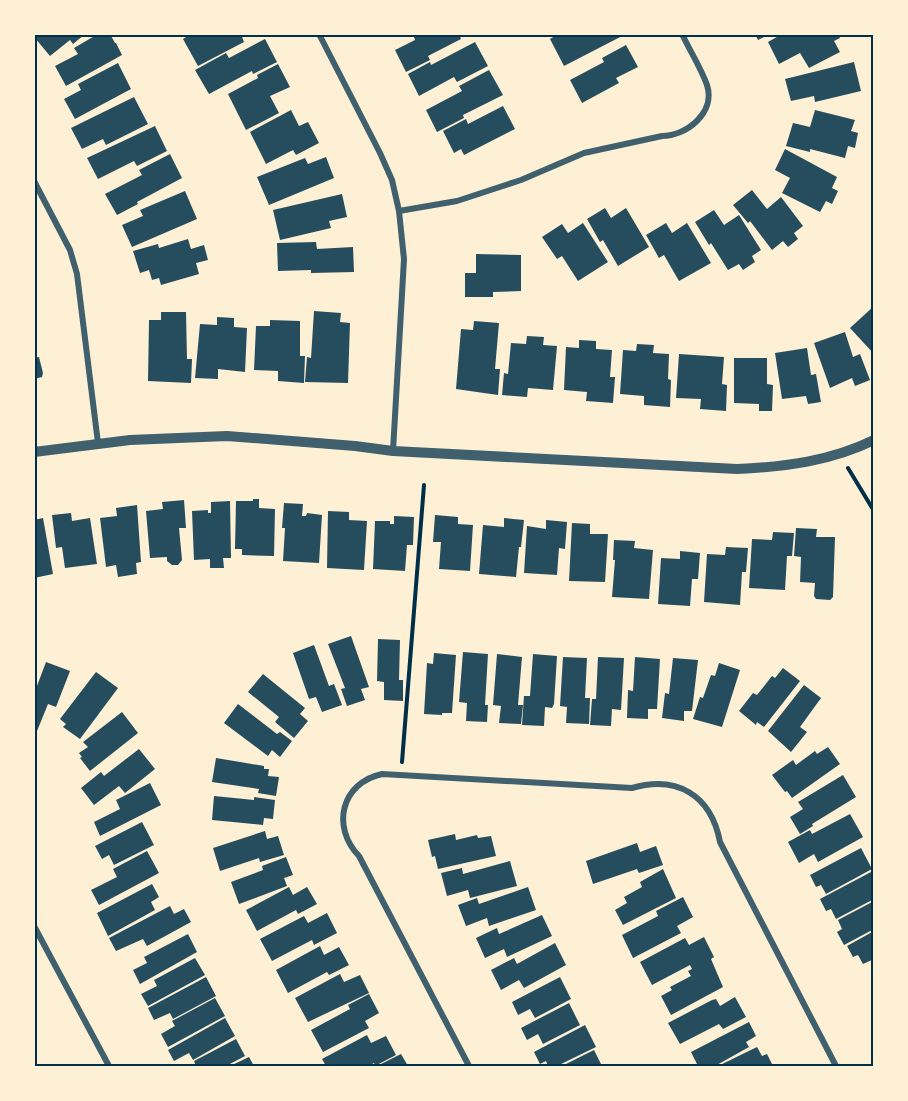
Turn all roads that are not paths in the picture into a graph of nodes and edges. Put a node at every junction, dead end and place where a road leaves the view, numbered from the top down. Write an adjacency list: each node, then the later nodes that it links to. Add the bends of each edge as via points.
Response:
1 (319, 34): 4 (street, via 381,153)
2 (682, 34): 4 (street, via 708,87 704,112 689,129 584,153 457,201)
3 (34, 182): 6 (street, via 77,274)
4 (399, 211): 7 (street, via 404,259)
5 (873, 440): 7 (street, via 841,454 779,467 737,469)
6 (98, 443): 7 (street, via 227,436); 8 (street)
7 (393, 451)
8 (34, 452)
9 (34, 926): 10 (street)
10 (109, 1066)
11 (469, 1066): 12 (street, via 359,856 345,838 343,811 348,798 363,781 382,774 632,788 662,783 698,798 712,816 720,842)
12 (836, 1066)

